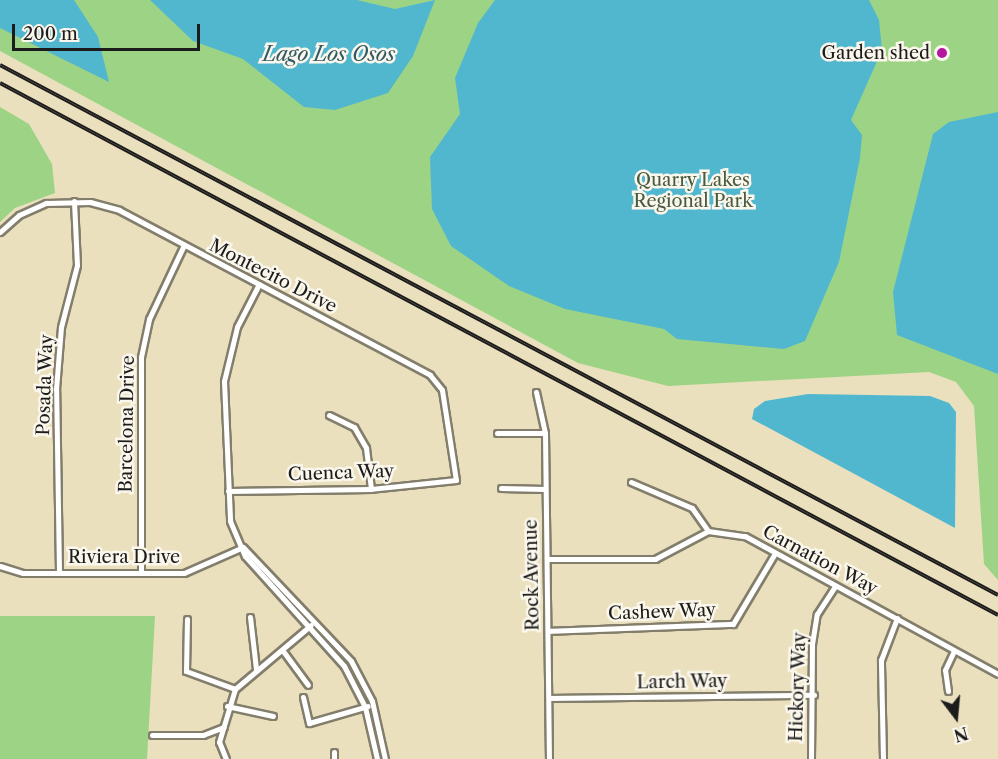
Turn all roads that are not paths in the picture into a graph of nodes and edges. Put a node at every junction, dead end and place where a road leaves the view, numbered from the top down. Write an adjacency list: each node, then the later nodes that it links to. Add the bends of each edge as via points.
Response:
1 (74, 201): 2 (street, Montecito Drive, via 46,203 19,215); 3 (street, Montecito Drive, via 119,210); 20 (street, Posada Way, via 77,265 61,327 57,389)
2 (0, 232)
3 (183, 247): 4 (street, Montecito Drive); 21 (street, Barcelona Drive, via 148,319 141,357)
4 (259, 284): 9 (street, Montecito Drive, via 430,375 442,390); 14 (street, via 237,327 224,381)
5 (537, 392): 8 (street, Rock Avenue)
6 (329, 415): 12 (street, via 354,427 366,448)
7 (497, 433): 8 (street)
8 (545, 433): 13 (street, Rock Avenue)
9 (456, 480): 12 (street, Cuenca Way)
10 (631, 482): 15 (street, via 692,508)
11 (501, 488): 13 (street)
12 (371, 489): 14 (street, Cuenca Way)
13 (546, 489): 18 (street, Rock Avenue)
14 (228, 491): 16 (street, via 230,521)
15 (708, 531): 17 (street, Carnation Way, via 745,537); 18 (street, via 655,559)
16 (243, 547): 21 (street, Riviera Drive, via 206,568); 26 (street, via 245,556); 39 (street, via 335,638)
17 (774, 555): 22 (street, Carnation Way); 27 (street, Cashew Way, via 733,624)
18 (547, 559): 27 (street, Rock Avenue)
19 (0, 566): 20 (street, Riviera Drive, via 23,573)
20 (59, 572): 21 (street, Riviera Drive)
21 (141, 573)
22 (835, 586): 24 (street, Carnation Way); 35 (street, Hickory Way, via 817,614)
23 (250, 617): 30 (street)
24 (897, 618): 29 (street, Carnation Way); 49 (street, via 882,646)
25 (187, 619): 33 (street, via 186,671)
26 (311, 625): 28 (street); 40 (street, via 345,666)
27 (548, 631): 37 (street, Rock Avenue)
28 (283, 651): 30 (street); 32 (street)
29 (954, 651): 31 (street, Carnation Way); 34 (street, via 945,670)
30 (256, 669): 33 (street)
31 (998, 674)
32 (308, 685)
33 (235, 689): 38 (street)
34 (948, 691)
35 (814, 695): 37 (street, Larch Way); 48 (street, Hickory Way)
36 (303, 698): 40 (street, via 309,723)
37 (550, 698): 47 (street, Rock Avenue)
38 (227, 705): 41 (street); 42 (street)
39 (373, 705): 40 (street); 46 (street)
40 (365, 707): 45 (street)
41 (273, 716)
42 (224, 727): 43 (street, via 203,735); 44 (street, via 219,742)
43 (152, 735)
44 (226, 759)
45 (377, 759)
46 (385, 759)
47 (549, 759)
48 (811, 759)
49 (883, 759)

